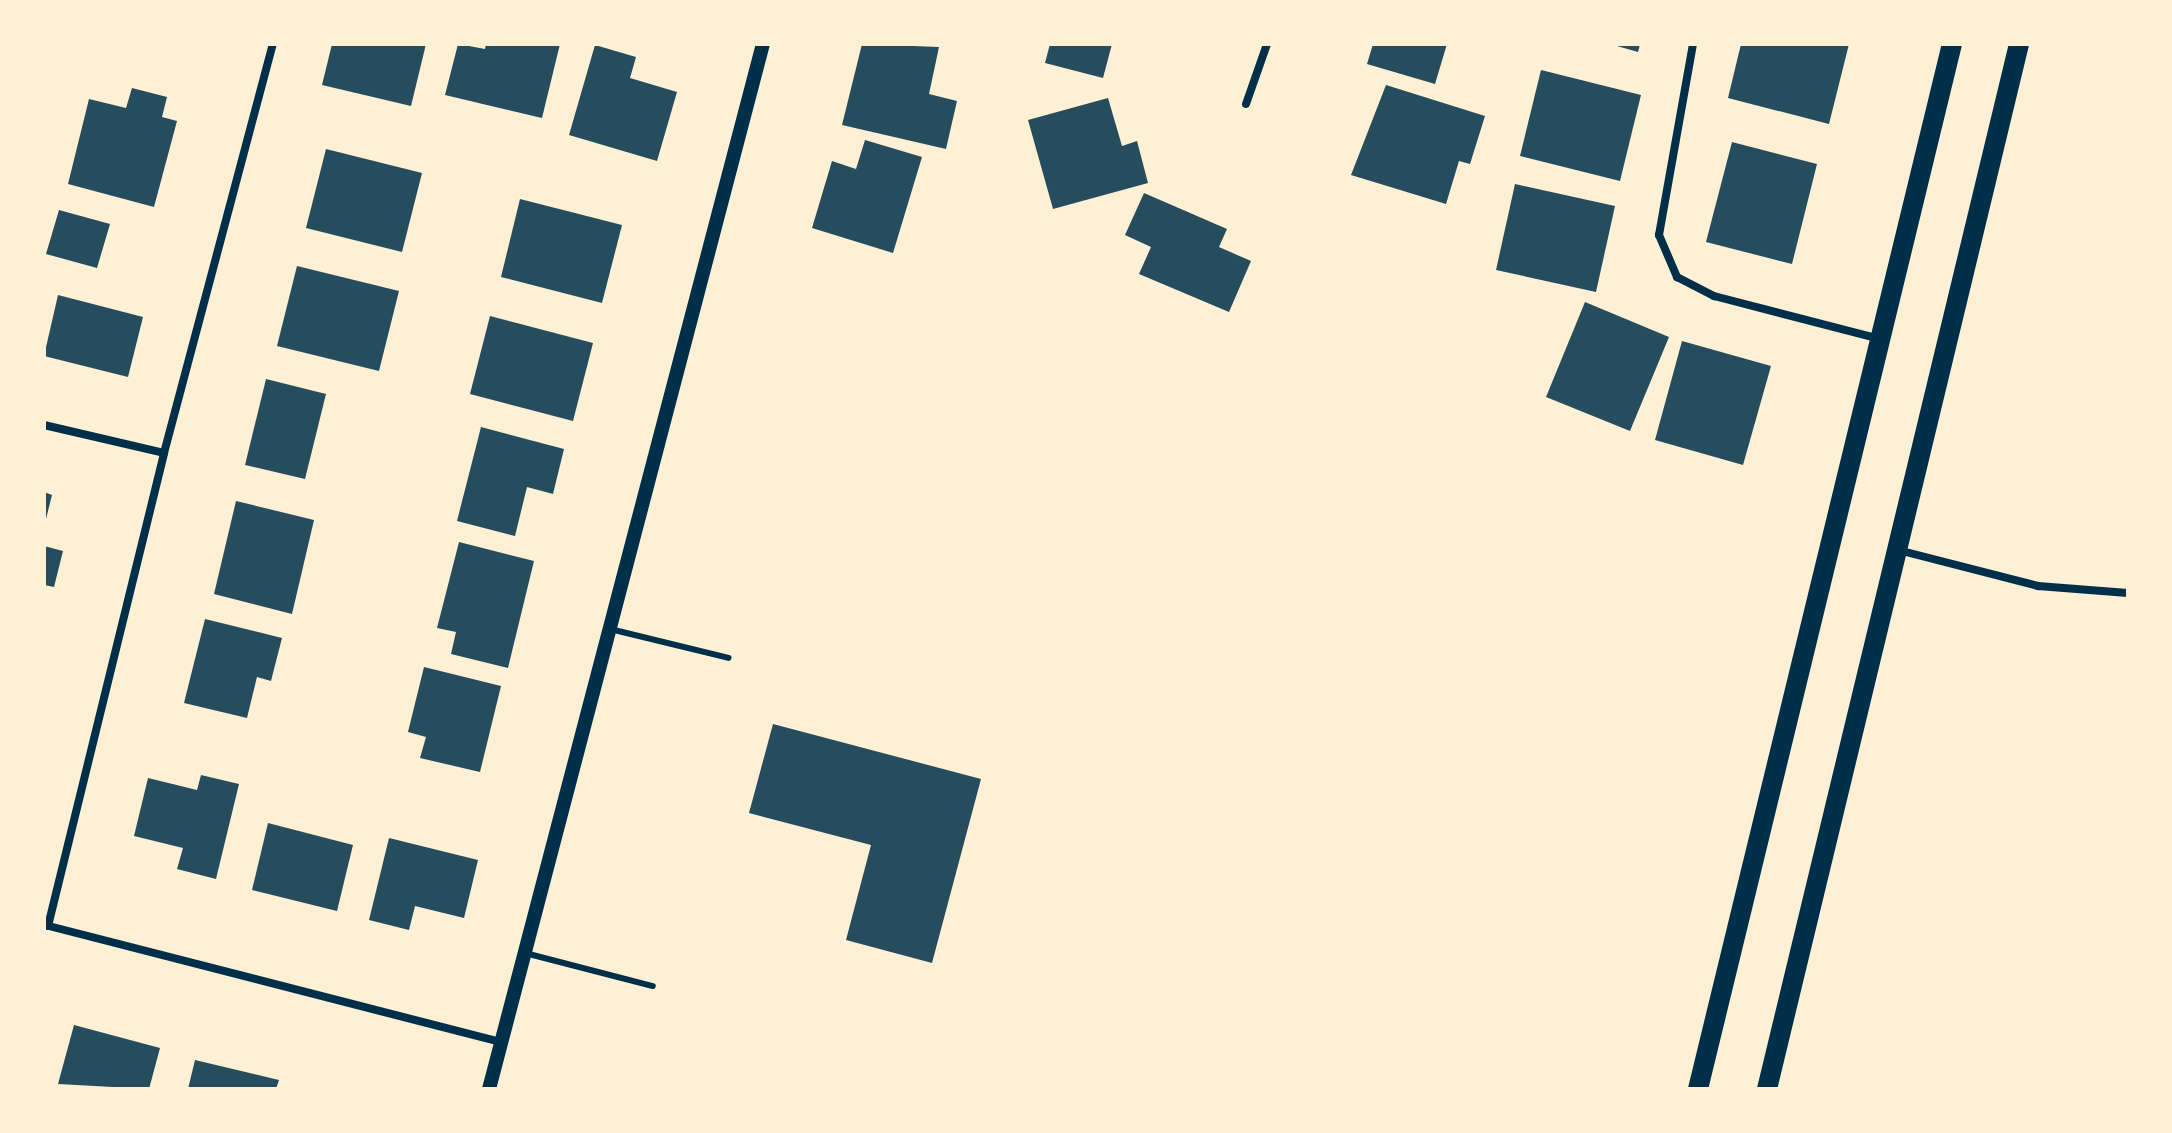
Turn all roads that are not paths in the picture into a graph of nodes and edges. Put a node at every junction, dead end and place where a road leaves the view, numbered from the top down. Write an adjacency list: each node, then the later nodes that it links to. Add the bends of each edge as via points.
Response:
1 (273, 44): 10 (street)
2 (763, 44): 13 (street)
3 (1267, 44): 7 (street)
4 (1693, 44): 8 (street, via 1659,235 1677,277 1714,296)
5 (1952, 44): 8 (main road)
6 (2019, 44): 11 (main road)
7 (1246, 104)
8 (1881, 339): 20 (main road)
9 (44, 425): 10 (street)
10 (164, 453): 15 (street)
11 (1898, 550): 12 (street, via 2038,586); 21 (main road)
12 (2128, 593)
13 (610, 629): 14 (lane); 16 (street)
14 (729, 658)
15 (46, 926): 18 (street)
16 (524, 953): 17 (lane); 18 (street)
17 (653, 986)
18 (501, 1042): 19 (street)
19 (489, 1089)
20 (1698, 1089)
21 (1767, 1089)

